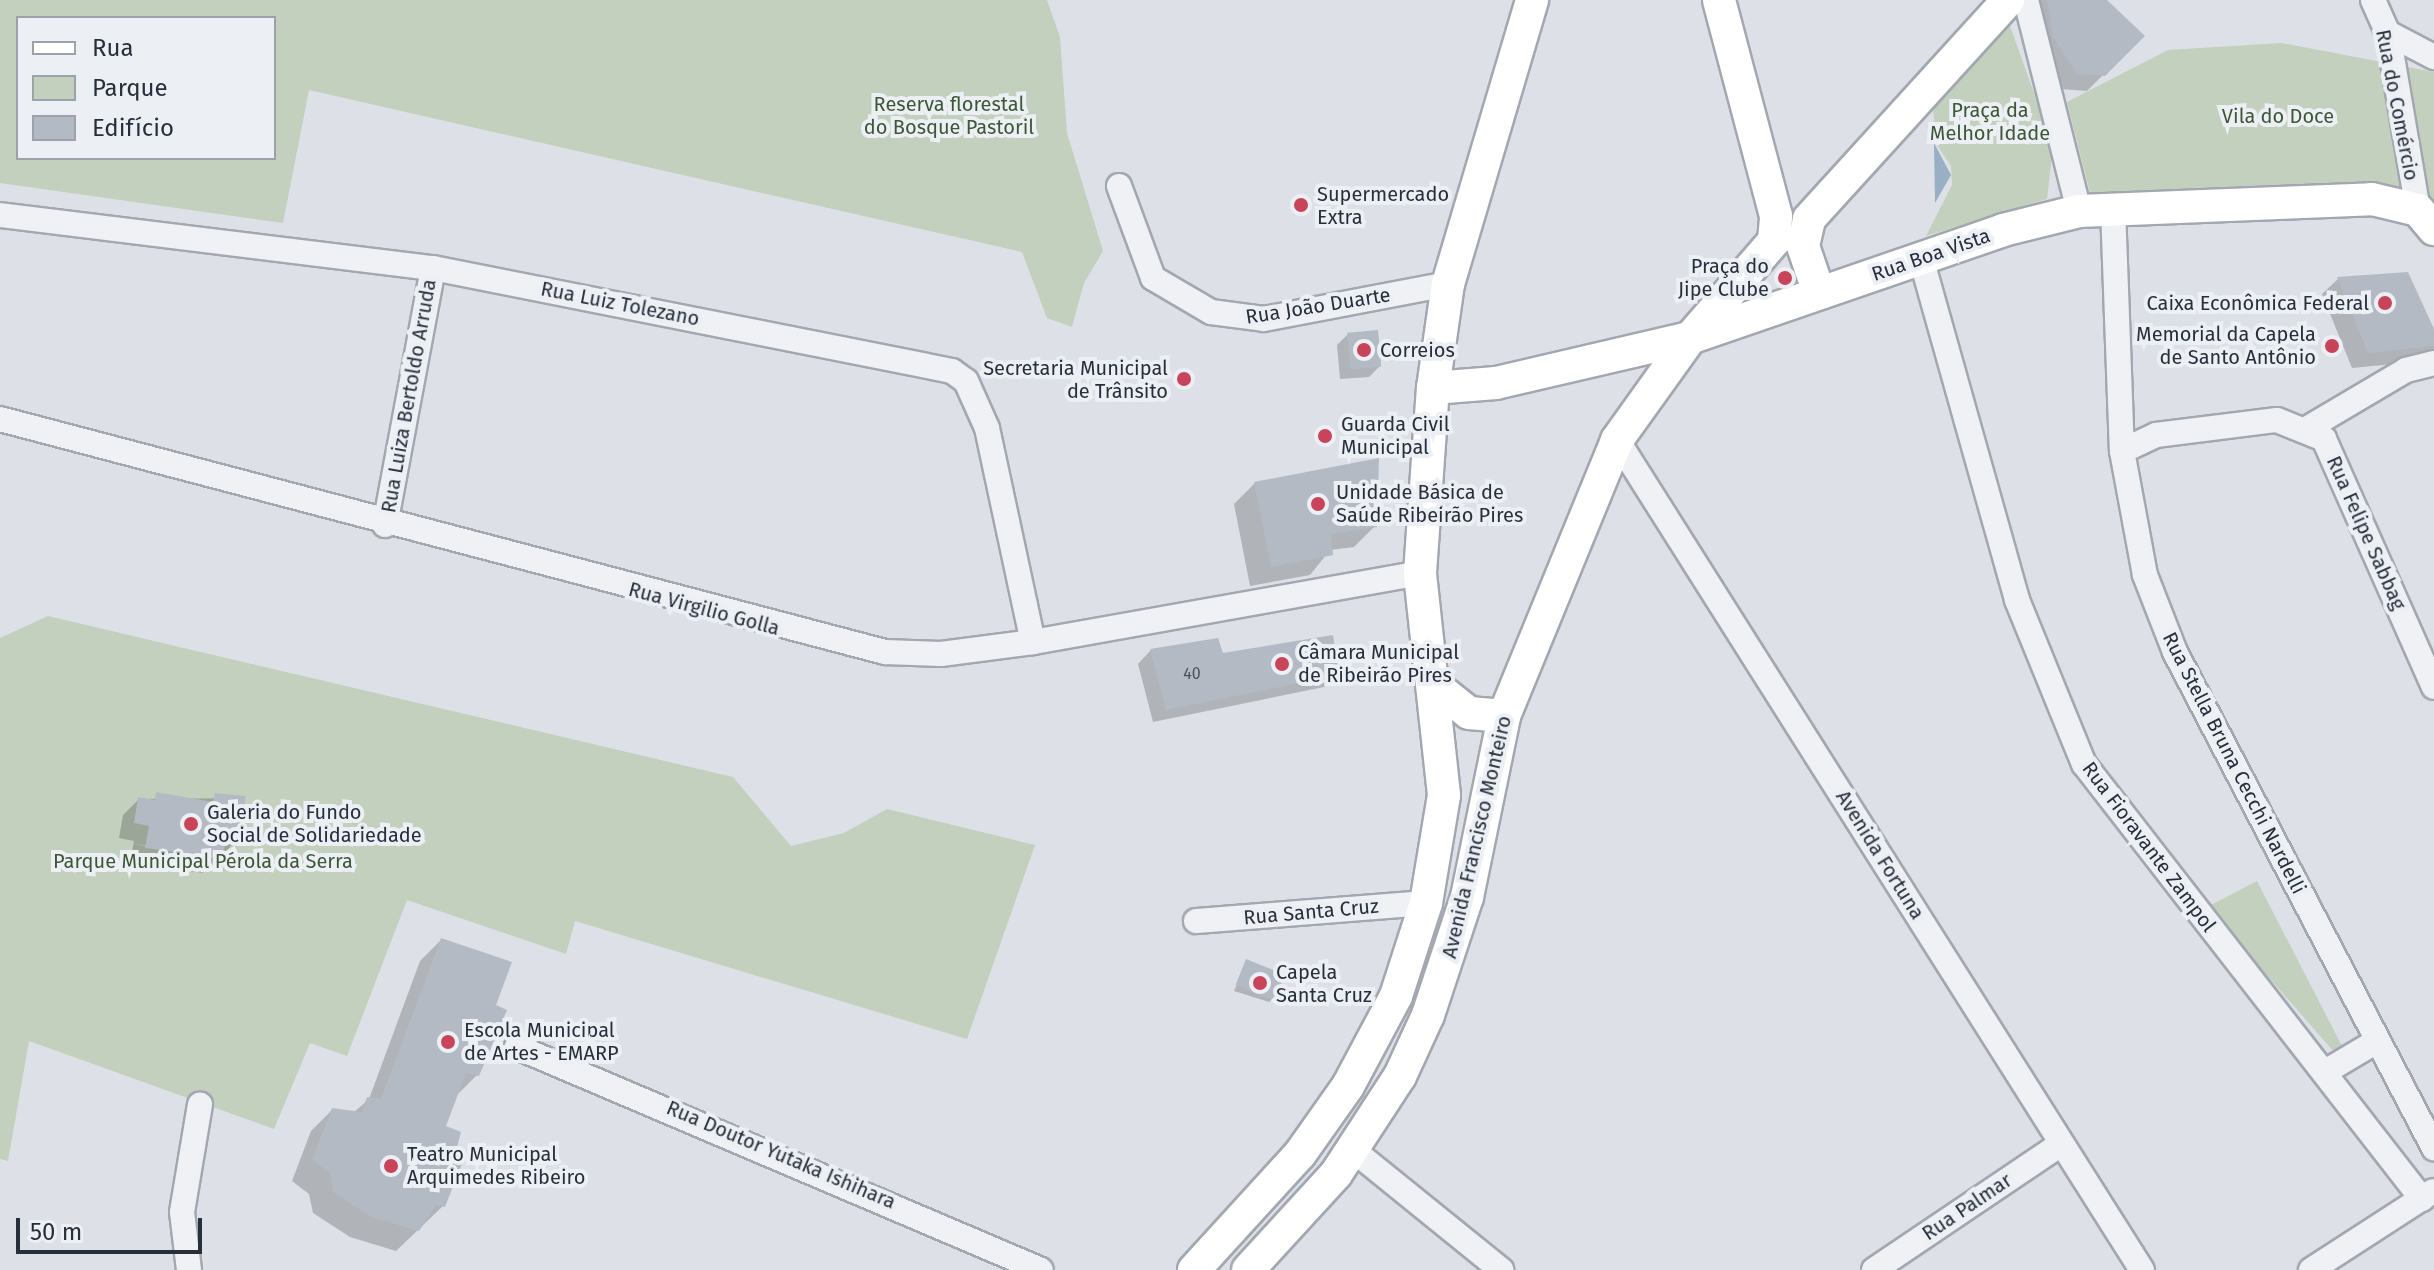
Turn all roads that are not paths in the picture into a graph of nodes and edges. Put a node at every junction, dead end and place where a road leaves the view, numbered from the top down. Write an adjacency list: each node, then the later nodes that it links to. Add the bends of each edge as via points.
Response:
1 (1532, 0): 16 (main road, Avenida Francisco Monteiro)
2 (1719, 0): 7 (main road)
3 (2373, 0): 5 (street, Rua do Comércio)
4 (2010, 1): 9 (main road); 11 (street)
5 (2388, 33): 6 (street); 13 (street, Rua do Comércio)
6 (2434, 57)
7 (1764, 171): 9 (main road, via 1803,194); 18 (main road, Avenida Francisco Monteiro, via 1774,241)
8 (1119, 186): 16 (street, Rua João Duarte, via 1153,278 1211,312 1264,319)
9 (1835, 188): 17 (main road, via 1805,231)
10 (2113, 208): 11 (main road, Rua Boa Vista); 13 (main road, Rua Boa Vista, via 2372,199); 24 (street, Rua Stella Bruna Cecchi Nardelli)
11 (2079, 211): 14 (main road, Rua Boa Vista)
12 (0, 215): 15 (street, Rua Luiz Tolezano)
13 (2428, 222)
14 (1921, 258): 17 (main road, Rua Boa Vista); 36 (street, Rua Fioravante Zampol, via 1973,463 2065,726 2112,802)
15 (433, 268): 25 (street, Rua Luiza Bertoldo Arruda); 28 (street, Rua Luiz Tolezano, via 952,371 966,381 987,428)
16 (1448, 284): 20 (main road, Avenida Francisco Monteiro)
17 (1819, 293): 18 (main road, Rua Boa Vista)
18 (1690, 338): 20 (main road, Rua Boa Vista, via 1496,383); 23 (main road, Avenida Francisco Monteiro)
19 (2434, 363): 22 (street, via 2406,370)
20 (1433, 388): 26 (main road, Avenida Francisco Monteiro)
21 (0, 419): 25 (street, Rua Virgilio Golla)
22 (2308, 428): 24 (street, via 2245,423 2156,435); 27 (street, Rua Felipe Sabbag, via 2337,464)
23 (1617, 440): 31 (main road, Avenida Francisco Monteiro); 38 (street, Avenida Fortuna)
24 (2122, 451): 34 (street, Rua Stella Bruna Cecchi Nardelli, via 2134,535 2175,652)
25 (385, 525): 28 (street, Rua Virgilio Golla, via 885,652 941,654)
26 (1420, 573): 28 (street, Rua Virgilio Golla); 29 (main road, Avenida Francisco Monteiro)
27 (2424, 640): 30 (street, Rua Felipe Sabbag)
28 (1033, 642)
29 (1435, 686): 31 (main road, via 1469,713); 32 (main road, Avenida Francisco Monteiro, via 1444,795)
30 (2434, 687)
31 (1504, 716): 40 (main road, Avenida Francisco Monteiro, via 1447,964 1400,1076)
32 (1426, 903): 33 (street, Rua Santa Cruz); 44 (main road, Avenida Francisco Monteiro, via 1396,996 1355,1075 1300,1154)
33 (1196, 921)
34 (2377, 1041): 36 (street); 39 (street, Rua Stella Bruna Cecchi Nardelli)
35 (517, 1047): 43 (street, Rua Doutor Yutaka Ishihara)
36 (2325, 1072): 41 (street, Rua Fioravante Zampol)
37 (200, 1105): 42 (street, via 182,1212)
38 (2061, 1144): 47 (street, Rua Palmar); 48 (street, Avenida Fortuna)
39 (2434, 1148)
40 (1353, 1150): 45 (main road, Avenida Francisco Monteiro); 46 (street)
41 (2428, 1195): 49 (street)
42 (189, 1270)
43 (1041, 1270)
44 (1194, 1270)
45 (1248, 1270)
46 (1501, 1270)
47 (1874, 1270)
48 (2142, 1270)
49 (2311, 1270)

